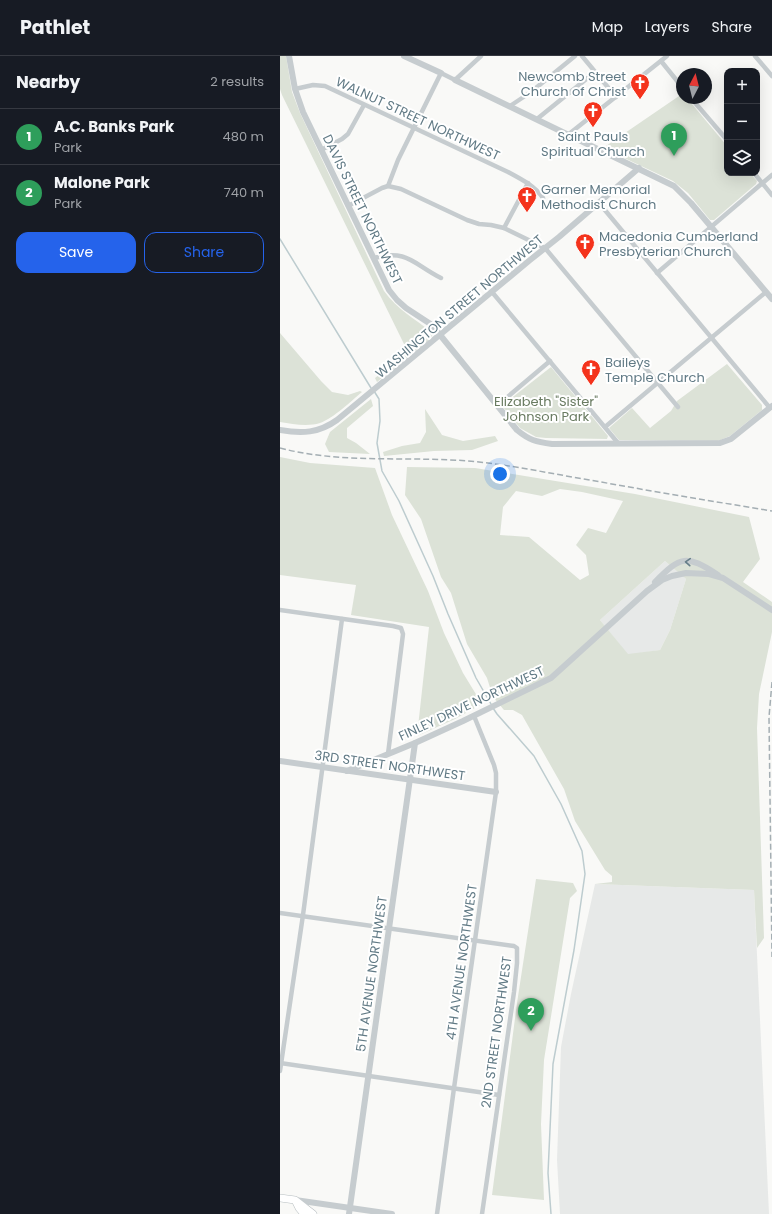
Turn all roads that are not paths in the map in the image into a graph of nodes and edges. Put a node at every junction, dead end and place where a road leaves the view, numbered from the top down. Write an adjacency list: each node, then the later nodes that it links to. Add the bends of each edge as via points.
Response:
1 (289, 56): 13 (street, DAVIS STREET NORTHWEST)
2 (404, 56): 9 (street)
3 (482, 56): 12 (street)
4 (575, 56): 17 (street)
5 (582, 56): 8 (street)
6 (756, 56): 10 (street)
7 (663, 58): 11 (street); 14 (street)
8 (595, 72): 14 (street); 18 (street)
9 (441, 73): 12 (street); 19 (street)
10 (772, 75)
11 (676, 78)
12 (455, 80): 17 (street)
13 (295, 89): 16 (street, WALNUT STREET NORTHWEST, via 318,84); 22 (street, DAVIS STREET NORTHWEST)
14 (616, 97): 20 (street)
15 (697, 104): 21 (street)
16 (364, 105): 19 (street, WALNUT STREET NORTHWEST); 22 (street, via 348,134)
17 (510, 106): 18 (street)
18 (537, 118): 20 (street)
19 (413, 128): 27 (street, WALNUT STREET NORTHWEST, via 508,172); 28 (street)
20 (569, 134): 23 (street)
21 (724, 136)
22 (321, 150): 32 (street, DAVIS STREET NORTHWEST)
23 (639, 168): 31 (street, WASHINGTON STREET NORTHWEST); 33 (street, via 674,186 692,202)
24 (772, 175): 26 (street)
25 (756, 176): 26 (street)
26 (762, 183): 29 (street); 33 (street)
27 (528, 184): 30 (street, WALNUT STREET NORTHWEST); 34 (street)
28 (388, 186): 32 (street); 34 (street, via 401,189 467,220)
29 (772, 195)
30 (543, 198)
31 (599, 203): 35 (street, WASHINGTON STREET NORTHWEST); 37 (street)
32 (348, 206): 36 (street, DAVIS STREET NORTHWEST)
33 (712, 227): 37 (street); 40 (street)
34 (504, 228): 35 (street)
35 (546, 248): 39 (street, WASHINGTON STREET NORTHWEST); 45 (street)
36 (374, 258): 38 (street, via 396,254); 42 (street, DAVIS STREET NORTHWEST, via 386,285 397,300 427,321)
37 (657, 273): 43 (street)
38 (441, 278)
39 (492, 292): 42 (street, WASHINGTON STREET NORTHWEST); 44 (street)
40 (766, 292): 41 (street); 43 (street)
41 (772, 299)
42 (440, 335): 46 (street, DAVIS STREET NORTHWEST); 50 (street, WASHINGTON STREET NORTHWEST, via 328,426 304,432)
43 (711, 337): 45 (street); 48 (street)
44 (550, 361): 46 (street); 49 (street)
45 (658, 382): 47 (street); 49 (street)
46 (498, 405): 51 (street, DAVIS STREET NORTHWEST, via 517,430 535,442)
47 (678, 407)
48 (771, 407): 51 (street, DAVIS STREET NORTHWEST, via 731,439 720,443)
49 (605, 427): 51 (street)
50 (280, 430)
51 (618, 443)
52 (723, 578): 53 (street, FINLEY DRIVE NORTHWEST, via 709,574 686,573 662,580); 53 (street, FINLEY DRIVE NORTHWEST, one-way to 53, via 689,560 677,562); 55 (street, FINLEY DRIVE NORTHWEST)
53 (647, 591): 57 (street, FINLEY DRIVE NORTHWEST, via 551,678)
54 (280, 610): 56 (street)
55 (772, 610)
56 (342, 618): 59 (street, via 397,626 403,631); 61 (street)
57 (474, 716): 58 (street, FINLEY DRIVE NORTHWEST); 64 (street, 4TH AVENUE NORTHWEST, via 494,765)
58 (415, 743): 59 (street, FINLEY DRIVE NORTHWEST); 63 (street, 5TH AVENUE NORTHWEST)
59 (388, 754): 62 (street, FINLEY DRIVE NORTHWEST)
60 (280, 761): 61 (street, 3RD STREET NORTHWEST)
61 (324, 767): 62 (street, 3RD STREET NORTHWEST); 66 (street)
62 (347, 771): 63 (street, 3RD STREET NORTHWEST)
63 (410, 779): 64 (street, 3RD STREET NORTHWEST); 67 (street, 5TH AVENUE NORTHWEST)
64 (496, 792): 68 (street, 4TH AVENUE NORTHWEST)
65 (280, 913): 66 (street, 2ND STREET NORTHWEST)
66 (303, 916): 67 (street, 2ND STREET NORTHWEST); 69 (street)
67 (389, 929): 68 (street, 2ND STREET NORTHWEST); 71 (street, 5TH AVENUE NORTHWEST)
68 (476, 941): 72 (street, 4TH AVENUE NORTHWEST); 73 (street, 2ND STREET NORTHWEST, via 514,946 518,951)
69 (281, 1063): 70 (street); 71 (street)
70 (280, 1071)
71 (368, 1076): 72 (street); 76 (street, 5TH AVENUE NORTHWEST)
72 (454, 1088): 73 (street); 80 (street, 4TH AVENUE NORTHWEST)
73 (499, 1095): 81 (street, 2ND STREET NORTHWEST)
74 (280, 1198): 75 (main road)
75 (295, 1200): 76 (street); 77 (main road); 78 (main road)
76 (349, 1211): 79 (street)
77 (304, 1214)
78 (313, 1214)
79 (392, 1214)
80 (437, 1214)
81 (482, 1214)

